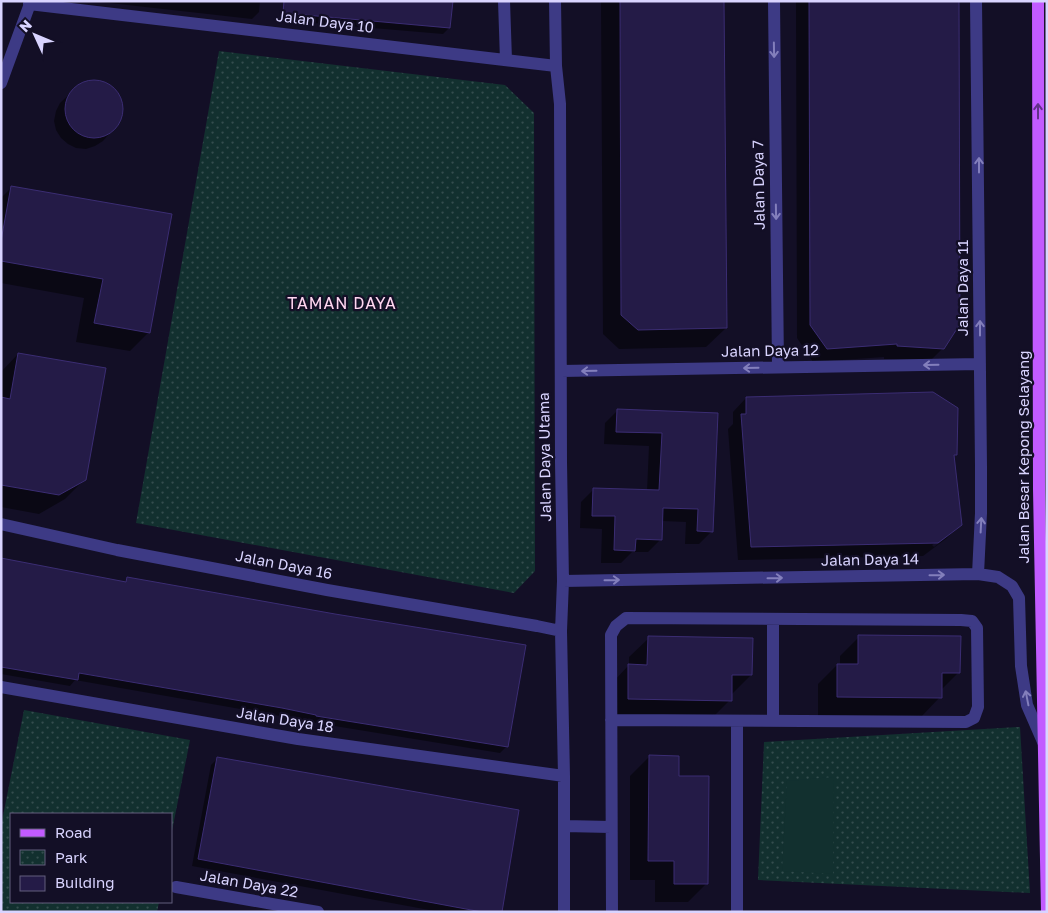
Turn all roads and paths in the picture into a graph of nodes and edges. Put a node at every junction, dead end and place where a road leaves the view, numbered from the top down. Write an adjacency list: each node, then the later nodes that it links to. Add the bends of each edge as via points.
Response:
1 (504, 1): 7 (street)
2 (555, 1): 8 (street, Jalan Daya Utama)
3 (774, 1): 11 (street, Jalan Daya 7, one-way to 11)
4 (976, 1): 10 (street, Jalan Daya 11, one-way to 4)
5 (1038, 1): 22 (main road, Jalan Besar Kepong Selayang, one-way to 5, via 1039,479)
6 (30, 3): 7 (street, Jalan Daya 10); 9 (street)
7 (506, 60): 8 (street, Jalan Daya 10)
8 (556, 66): 12 (street, Jalan Daya Utama, via 560,104)
9 (1, 82)
10 (980, 364): 11 (street, Jalan Daya 12, one-way to 11); 14 (street, Jalan Daya 11, one-way to 10)
11 (778, 368): 12 (street, Jalan Daya 12, one-way to 12)
12 (561, 371): 15 (street, Jalan Daya Utama)
13 (1, 524): 17 (street, Jalan Daya 16, via 117,550)
14 (978, 574): 15 (street, Jalan Daya 14, one-way to 14); 22 (street, Jalan Daya 14, one-way to 14, via 1027,704 1021,666 1019,598 1012,586 998,576)
15 (563, 581): 17 (street, Jalan Daya Utama)
16 (772, 619): 19 (street, via 626,618 616,626 612,635); 21 (street); 21 (street, via 972,621 978,628 978,707 974,718 966,722)
17 (561, 632): 23 (street, Jalan Daya Utama)
18 (1, 687): 23 (street, Jalan Daya 18, via 298,739)
19 (611, 720): 20 (street); 25 (street)
20 (737, 721): 21 (street); 30 (street)
21 (773, 721)
22 (1044, 744): 31 (main road, Jalan Besar Kepong Selayang)
23 (564, 776): 24 (street, Jalan Daya Utama)
24 (564, 826): 25 (street); 28 (street, Jalan Daya Utama)
25 (611, 827): 29 (street)
26 (176, 887): 27 (street, Jalan Daya 22)
27 (318, 912)
28 (564, 912)
29 (612, 912)
30 (738, 912)
31 (1046, 912)

